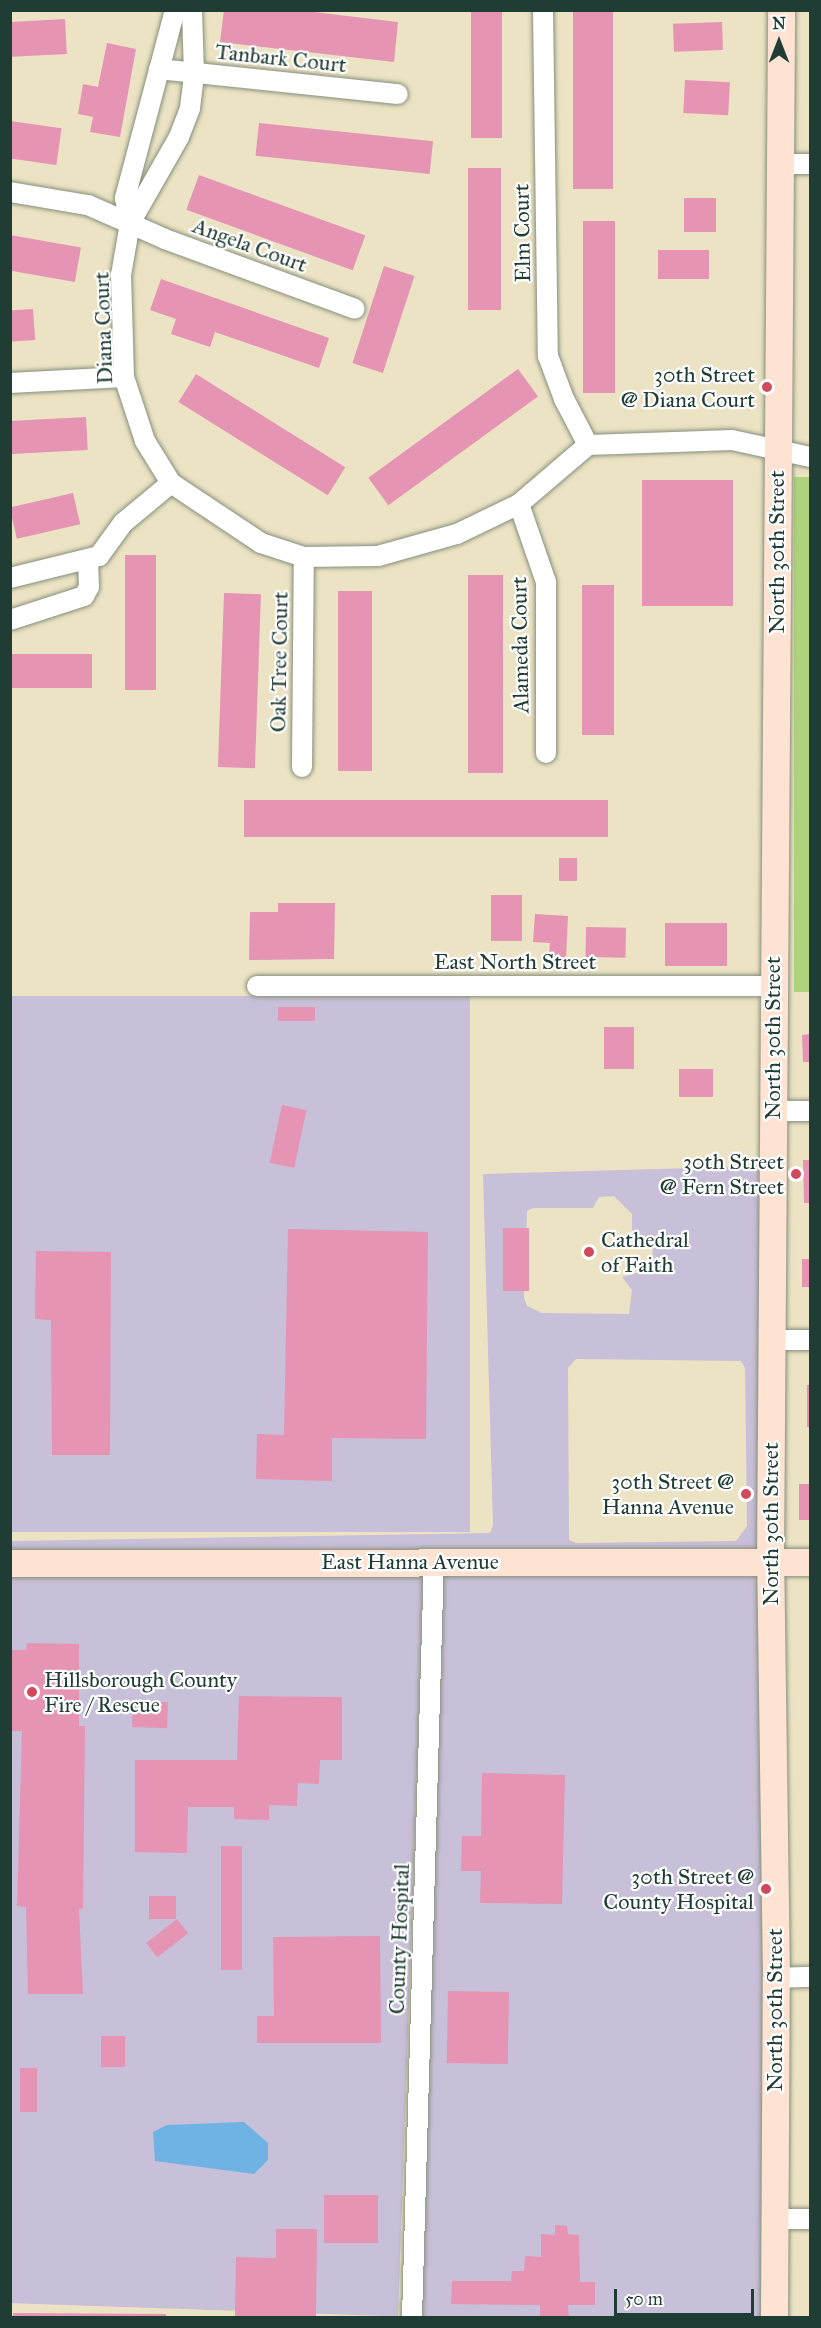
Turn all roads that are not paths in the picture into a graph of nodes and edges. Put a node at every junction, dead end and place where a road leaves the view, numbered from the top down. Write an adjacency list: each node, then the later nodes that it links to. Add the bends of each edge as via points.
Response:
1 (175, 10): 5 (street, Diana Court)
2 (192, 10): 6 (street, Diana Court)
3 (543, 10): 15 (street, Elm Court, via 548,356 564,399)
4 (781, 10): 8 (street, North 30th Street)
5 (159, 69): 6 (street, Tanbark Court); 11 (street, Diana Court, via 125,198)
6 (194, 74): 7 (street, Tanbark Court); 11 (street, Diana Court, via 190,108 178,137)
7 (398, 94)
8 (780, 164): 9 (street); 16 (street, North 30th Street)
9 (810, 164)
10 (10, 192): 11 (street, Angela Court, via 88,205)
11 (130, 223): 12 (street, Angela Court); 13 (street, Diana Court, via 121,275)
12 (355, 309)
13 (124, 377): 14 (street); 18 (street, Diana Court, via 145,441)
14 (10, 383)
15 (588, 445): 16 (street, via 732,440); 19 (street, Diana Court)
16 (777, 448): 17 (street); 27 (street, North 30th Street)
17 (810, 458)
18 (171, 483): 20 (street, Diana Court, via 261,543); 21 (street, via 123,523 99,556)
19 (519, 504): 20 (street, Diana Court, via 457,534 378,556); 24 (street, Alameda Court, via 546,582)
20 (304, 557): 25 (street, Oak Tree Court)
21 (88, 559): 22 (street); 23 (street, via 88,587 84,596)
22 (10, 578)
23 (10, 620)
24 (546, 753)
25 (302, 767)
26 (257, 986): 27 (street, East North Street)
27 (773, 986): 28 (street, North 30th Street)
28 (772, 1110): 29 (street); 30 (street, North 30th Street)
29 (810, 1110)
30 (771, 1340): 31 (street); 33 (street, North 30th Street)
31 (810, 1340)
32 (434, 1561): 33 (street, East Hanna Avenue); 35 (street, East Hanna Avenue); 40 (street, County Hospital)
33 (770, 1562): 34 (street, East Hanna Avenue); 36 (street, North 30th Street)
34 (810, 1562)
35 (10, 1563)
36 (776, 1977): 37 (street); 38 (street, North 30th Street)
37 (810, 1977)
38 (774, 2219): 39 (street); 41 (street, North 30th Street)
39 (810, 2219)
40 (412, 2318)
41 (774, 2318)

